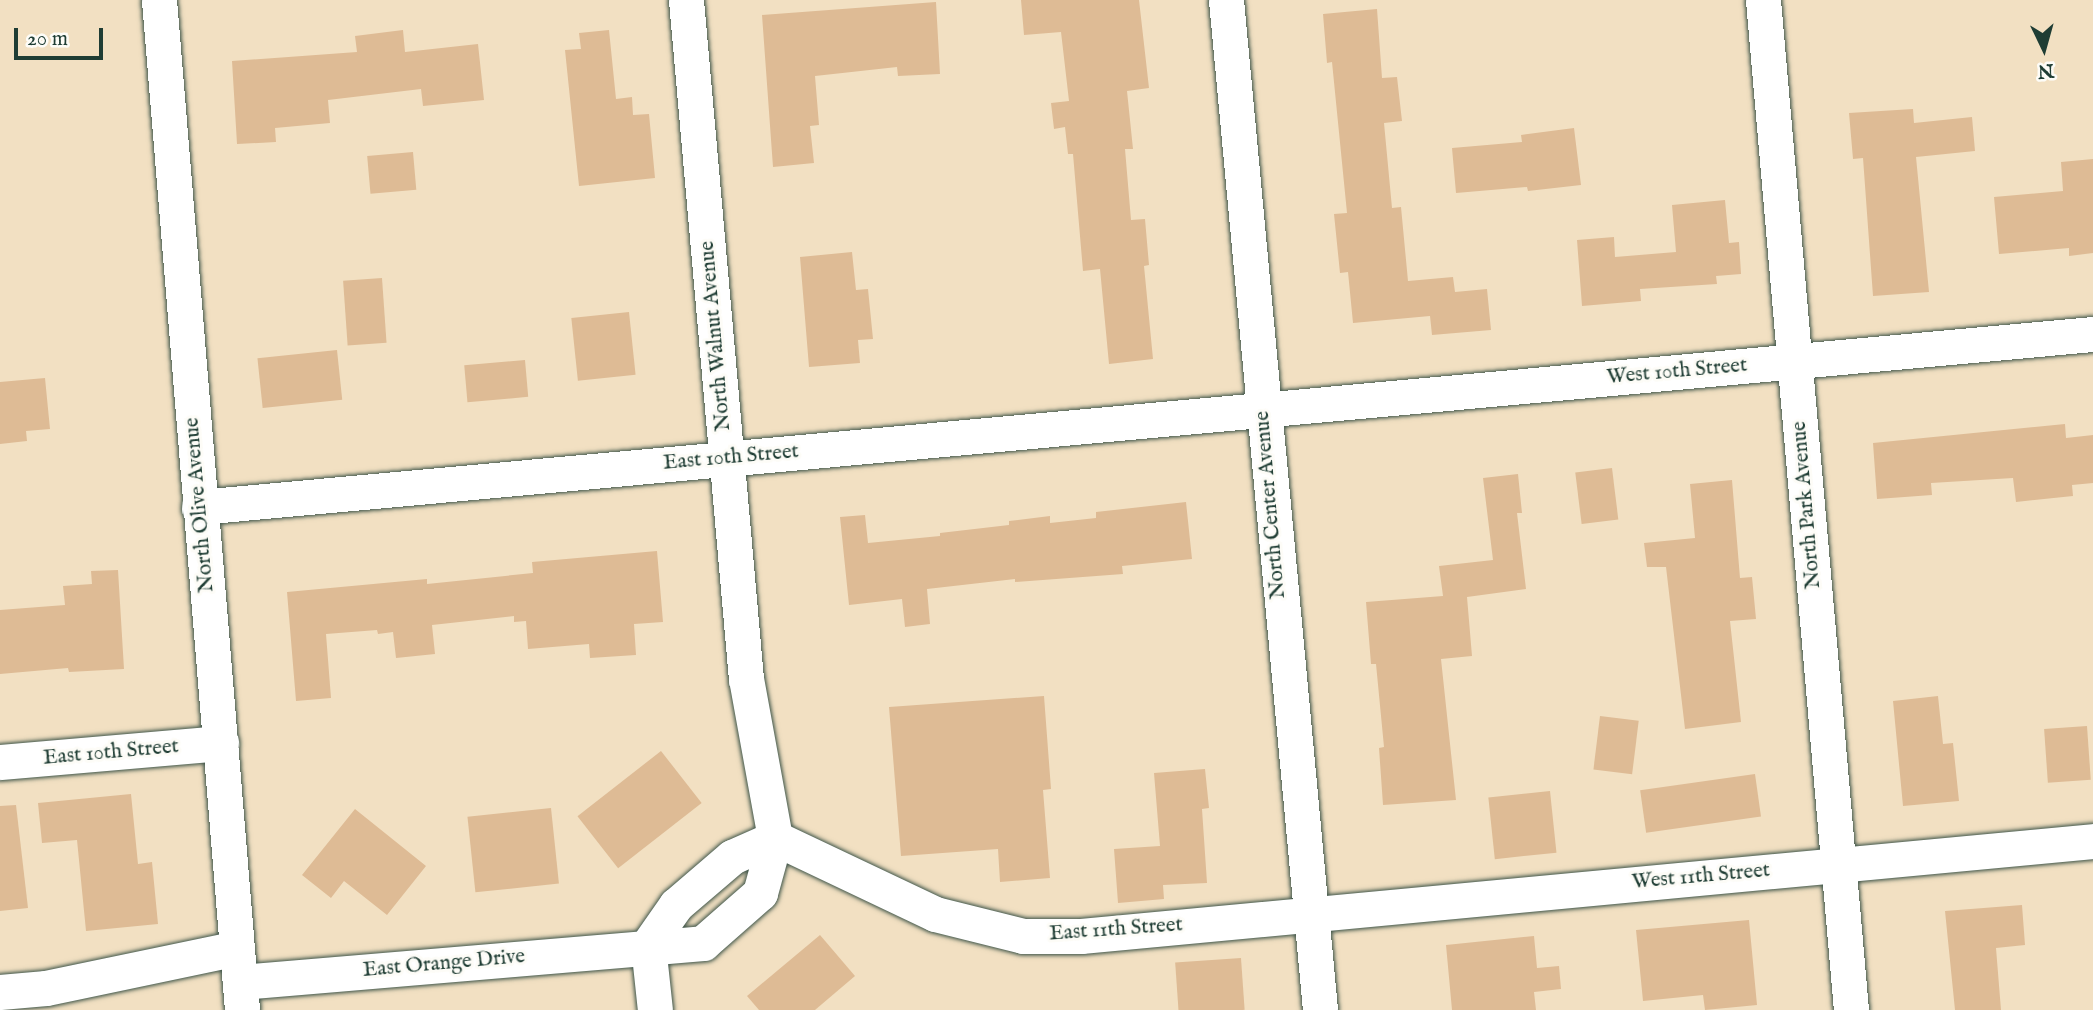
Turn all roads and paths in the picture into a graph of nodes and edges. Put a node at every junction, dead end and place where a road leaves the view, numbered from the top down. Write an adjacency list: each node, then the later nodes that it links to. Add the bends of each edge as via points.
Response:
1 (159, 0): 9 (street, North Olive Avenue)
2 (686, 0): 8 (street, North Walnut Avenue)
3 (1226, 0): 7 (street, North Center Avenue)
4 (1763, 0): 6 (street, North Park Avenue)
5 (2093, 334): 6 (street, West 10th Street)
6 (1794, 361): 7 (street, West 10th Street); 14 (street, North Park Avenue)
7 (1262, 410): 8 (street, East 10th Street); 15 (street, North Center Avenue)
8 (727, 458): 9 (street, East 10th Street); 12 (street, North Walnut Avenue, via 746,679)
9 (199, 507): 10 (street, North Olive Avenue)
10 (221, 743): 11 (street, East 10th Street); 17 (street, North Olive Avenue)
11 (0, 762)
12 (775, 838): 15 (street, East 11th Street, via 935,914 1023,936 1081,936); 16 (street, via 732,857 676,905); 16 (street, East Orange Drive, via 760,893 703,943)
13 (2093, 841): 14 (street, West 11th Street)
14 (1838, 865): 15 (street, West 11th Street); 21 (street, North Park Avenue)
15 (1309, 914): 20 (street, North Center Avenue)
16 (649, 945): 17 (street, East Orange Drive); 19 (street)
17 (240, 980): 18 (street, East Orange Drive)
18 (0, 992)
19 (655, 1010)
20 (1320, 1010)
21 (1851, 1010)

